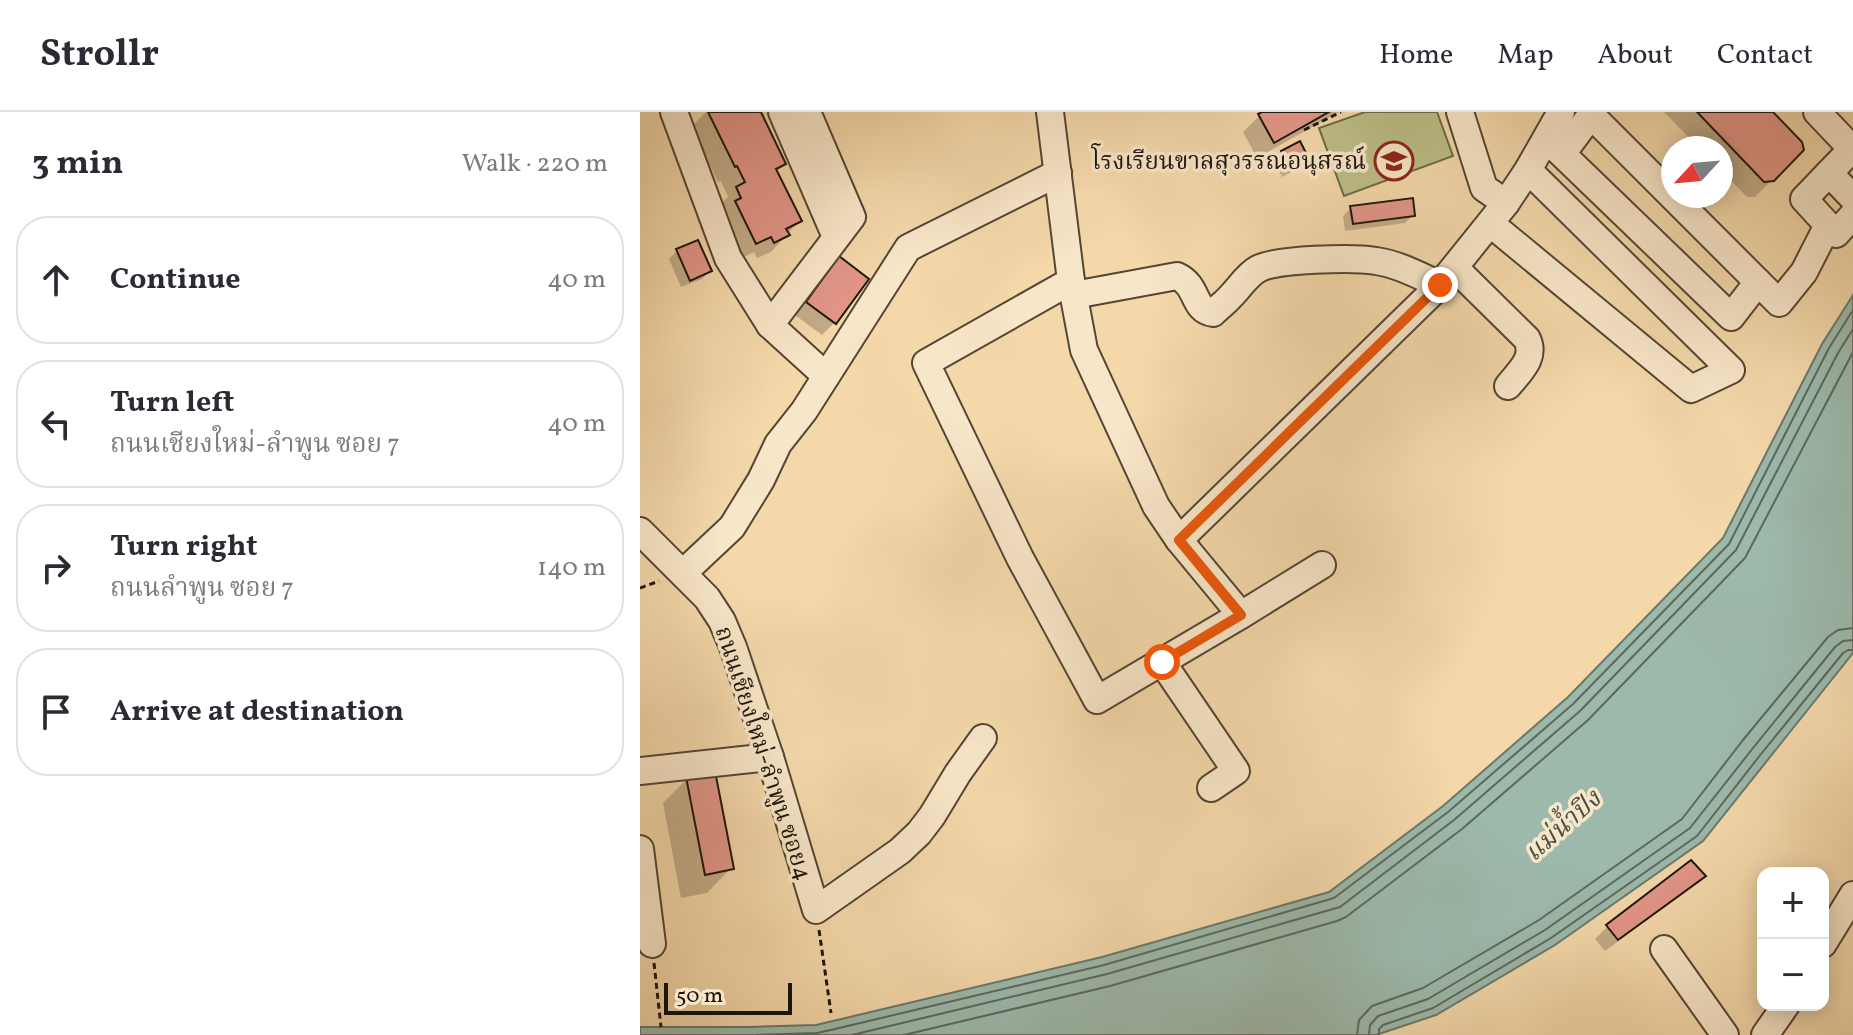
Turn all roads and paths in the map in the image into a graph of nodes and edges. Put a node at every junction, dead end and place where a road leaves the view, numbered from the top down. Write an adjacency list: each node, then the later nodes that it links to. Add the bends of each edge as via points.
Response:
1 (674, 112): 23 (street, via 728,258)
2 (782, 112): 19 (street)
3 (807, 112): 19 (street)
4 (1050, 112): 13 (street)
5 (1341, 112): 9 (path)
6 (1460, 112): 16 (street, via 1484,188)
7 (1560, 112): 10 (street)
8 (1817, 112): 11 (street)
9 (1304, 130)
10 (1554, 147): 12 (street); 21 (street, via 1591,115); 21 (street, via 1731,317)
11 (1852, 150): 14 (street)
12 (1528, 170): 16 (street); 16 (street, via 1731,370 1691,389)
13 (1058, 173): 22 (street); 24 (street, via 908,248)
14 (1829, 173): 15 (street); 18 (street, via 1804,199)
15 (1853, 198)
16 (1498, 214): 20 (street)
17 (1853, 215): 18 (street, via 1836,234)
18 (1828, 225): 21 (street, via 1804,272 1779,303)
19 (844, 227): 23 (street)
20 (1448, 277): 22 (street, via 1377,261 1274,264 1251,273 1213,313 1201,309 1191,286 1177,276); 25 (street, via 1527,339 1530,357); 27 (street)
21 (1758, 282)
22 (1072, 288): 27 (street, via 1084,350 1156,506); 31 (street, via 926,363 1020,558 1097,700)
23 (770, 325): 24 (street)
24 (826, 376): 29 (street, via 778,444 732,527)
25 (1508, 386)
26 (640, 531): 29 (street, ถนนเชียงใหม่-ลำพูน ซอย4)
27 (1179, 540): 30 (street)
28 (1322, 565): 30 (street)
29 (683, 573): 33 (street, ถนนเชียงใหม่-ลำพูน ซอย4, via 722,621)
30 (1241, 615): 31 (street)
31 (1162, 662): 35 (street, via 1236,771)
32 (983, 738): 38 (street, via 919,833)
33 (770, 757): 34 (street); 38 (street, ถนนเชียงใหม่-ลำพูน ซอย4)
34 (640, 771)
35 (1211, 788)
36 (640, 849): 40 (street)
37 (1853, 895): 39 (street)
38 (816, 910): 42 (path)
39 (1826, 939)
40 (652, 944): 43 (path)
41 (1664, 949): 44 (street)
42 (831, 1013)
43 (661, 1027)
44 (1725, 1035)

